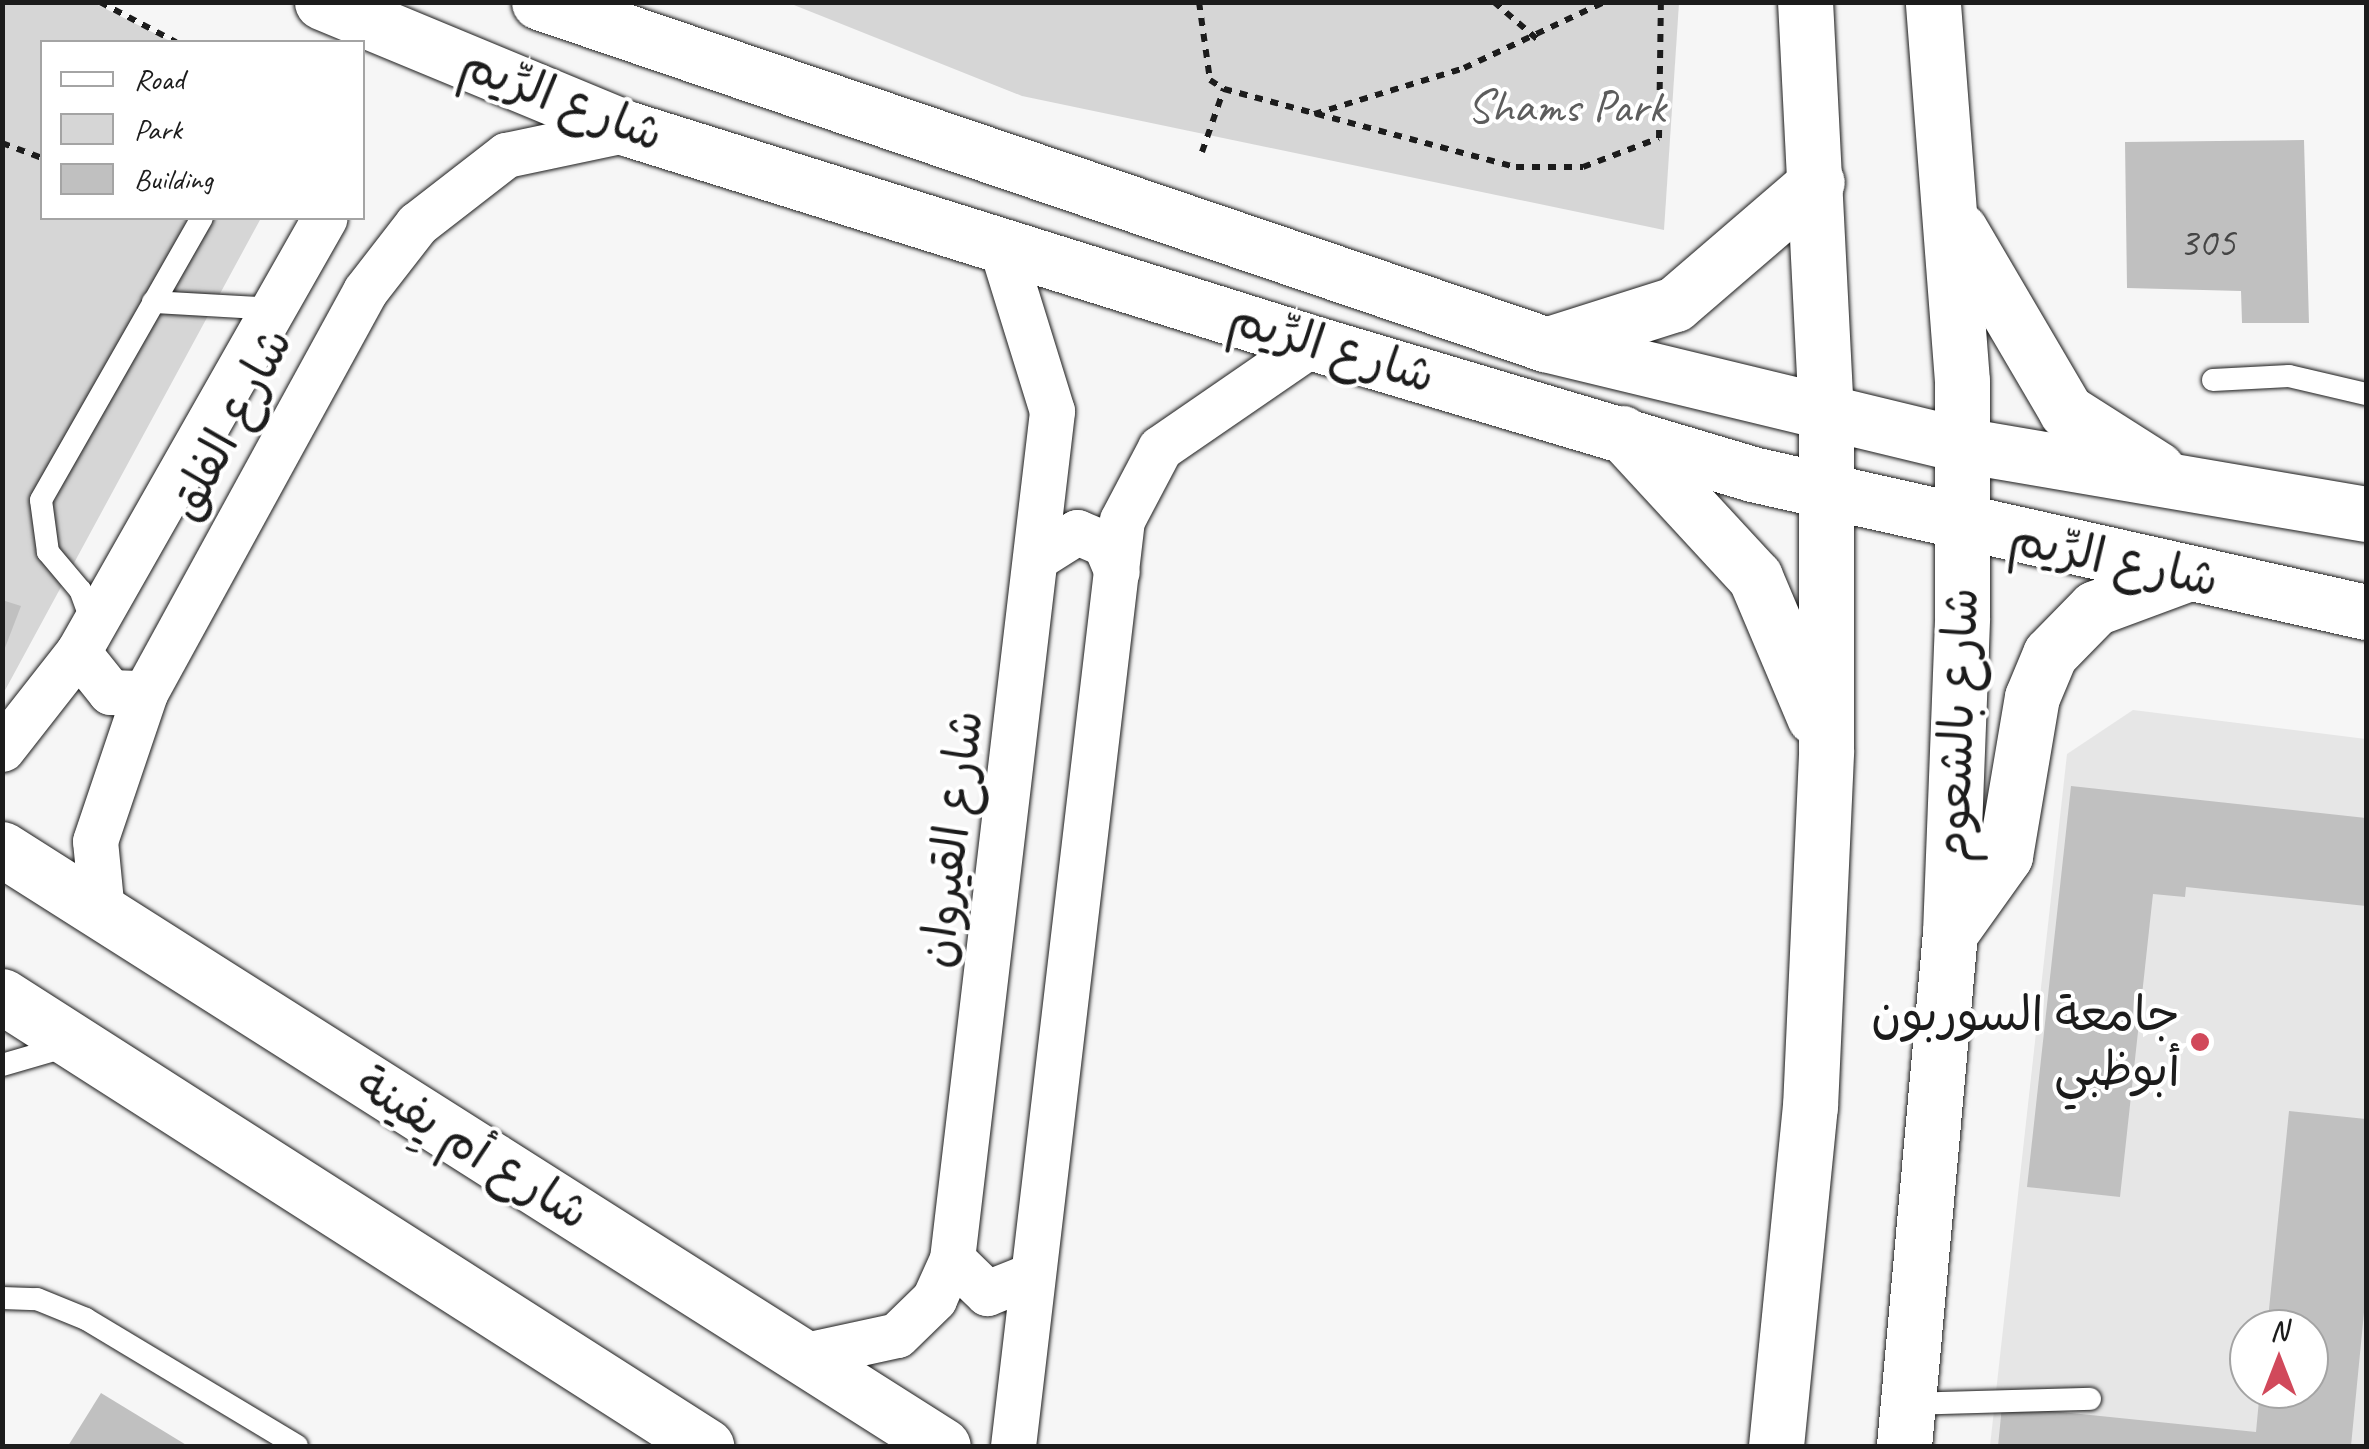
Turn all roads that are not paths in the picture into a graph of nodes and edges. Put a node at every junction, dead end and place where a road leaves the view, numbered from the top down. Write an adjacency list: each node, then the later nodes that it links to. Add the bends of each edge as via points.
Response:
1 (321, 2): 5 (street); 6 (main road, شارع الرِّيم)
2 (539, 2): 16 (main road, شارع الرِّيم)
3 (1805, 2): 7 (main road)
4 (1933, 2): 8 (main road, شارع بالشعوم)
5 (333, 40)
6 (629, 129): 11 (main road, شارع الرِّيم); 12 (street, شارع الفلق, via 506,155 416,224)
7 (1817, 182): 16 (main road, via 1675,304); 19 (main road)
8 (1946, 194): 21 (main road, شارع بالشعوم); 22 (main road, via 2003,315 2066,411)
9 (201, 220): 13 (lane)
10 (316, 237): 12 (street, via 348,258); 14 (street, شارع الفلق)
11 (1001, 246): 15 (main road, شارع الرِّيم); 26 (street, شارع القيروان, via 1052,411)
12 (365, 291): 31 (street, شارع الفلق)
13 (154, 302): 14 (lane); 30 (lane, via 41,500 48,552 80,590)
14 (277, 309): 30 (street, شارع الفلق)
15 (1313, 343): 20 (main road, شارع الرِّيم); 27 (street, via 1142,470 1122,520)
16 (1545, 344): 19 (main road, شارع الرِّيم)
17 (2214, 380): 18 (lane, via 2289,376)
18 (2366, 394)
19 (1826, 415): 21 (main road, شارع الرِّيم); 23 (main road)
20 (1620, 431): 23 (main road, شارع الرِّيم); 33 (main road, via 1756,577)
21 (1962, 445): 22 (main road, شارع الرِّيم); 25 (main road, شارع بالشعوم)
22 (2190, 488): 24 (main road, شارع الرِّيم)
23 (1823, 491): 25 (main road, شارع الرِّيم); 33 (main road)
24 (2366, 514)
25 (1962, 525): 28 (main road, شارع الرِّيم); 36 (main road, شارع بالشعوم)
26 (1039, 556): 27 (street, via 1077,532 1105,544); 40 (street, شارع القيروان)
27 (1117, 572): 41 (street)
28 (2186, 576): 29 (main road, شارع الرِّيم); 36 (main road, via 2123,591 2050,654 2032,698 2006,856)
29 (2366, 612)
30 (86, 639): 31 (street, via 110,692); 32 (street, شارع الفلق)
31 (145, 692): 35 (street, شارع الفلق, via 94,841)
32 (2, 749)
33 (1826, 750): 50 (main road, via 1810,1107)
34 (2, 849): 35 (main road, شارع أم يِفينة)
35 (102, 912): 43 (main road, شارع أم يِفينة)
36 (1950, 933): 45 (main road, شارع بالشعوم)
37 (2, 996): 38 (main road)
38 (74, 1044): 39 (lane); 47 (main road)
39 (2, 1065)
40 (952, 1259): 41 (street, via 987,1293); 43 (street, شارع القيروان, via 934,1299 897,1335)
41 (1032, 1274): 49 (street)
42 (2, 1298): 46 (lane, via 38,1298 86,1319)
43 (801, 1356): 48 (main road, شارع أم يِفينة)
44 (2090, 1399): 45 (lane)
45 (1906, 1425)
46 (296, 1446)
47 (706, 1446)
48 (942, 1446)
49 (1013, 1446)
50 (1776, 1446)

